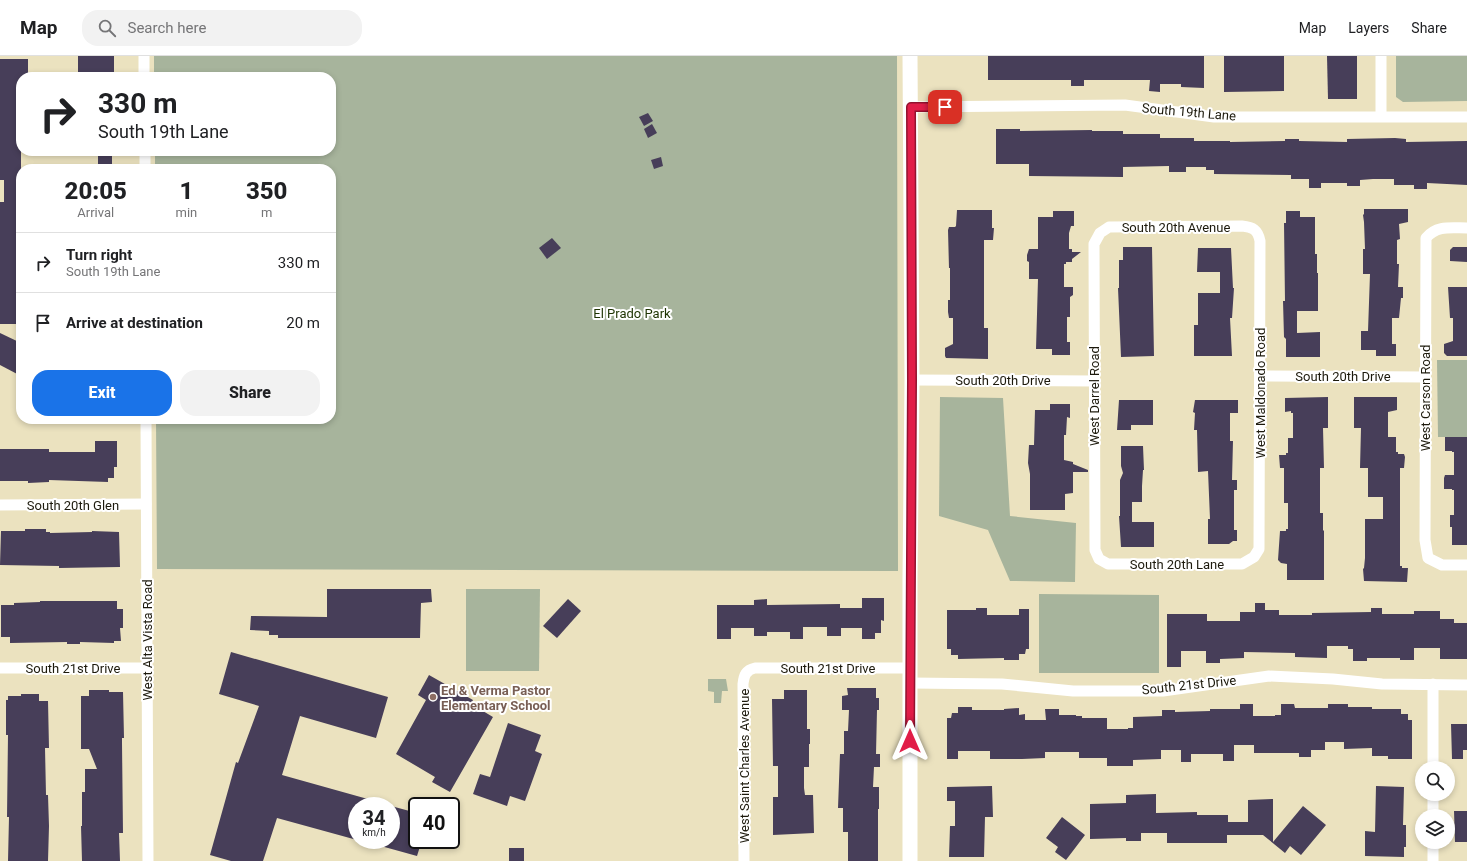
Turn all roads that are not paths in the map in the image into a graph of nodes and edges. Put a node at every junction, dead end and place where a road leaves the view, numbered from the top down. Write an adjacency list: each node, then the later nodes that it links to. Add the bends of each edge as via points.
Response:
1 (144, 56): 4 (street)
2 (910, 56): 5 (street)
3 (1381, 56): 6 (street)
4 (144, 72)
5 (911, 107): 6 (street, South 19th Lane, via 1125,105 1214,117); 13 (street)
6 (1381, 116): 7 (street, South 19th Lane)
7 (1467, 117)
8 (1467, 228): 12 (street, West Carson Road, via 1438,228 1426,238)
9 (1254, 229): 10 (street, South 20th Avenue, via 1249,226 1109,227); 11 (street, West Maldonado Road, via 1260,241)
10 (1100, 233): 14 (street, West Darrel Road, via 1094,244)
11 (1260, 376): 12 (street, South 20th Drive); 18 (street, West Maldonado Road, via 1259,549)
12 (1425, 377): 20 (street, West Carson Road, via 1425,540 1428,558 1442,565)
13 (912, 380): 14 (street, South 20th Drive); 23 (street)
14 (1093, 381): 19 (street, West Darrel Road, via 1095,550)
15 (146, 424): 16 (street, West Alta Vista Road)
16 (146, 504): 17 (street, South 20th Glen); 22 (street, West Alta Vista Road)
17 (0, 505)
18 (1254, 557): 19 (street, South 20th Lane, via 1242,564 1108,564)
19 (1099, 559)
20 (1467, 565)
21 (0, 668): 22 (street, South 21st Drive)
22 (147, 668): 30 (street, West Alta Vista Road)
23 (910, 668): 24 (street, South 21st Drive, via 755,668); 25 (street)
24 (746, 672): 31 (street, West Saint Charles Avenue, via 743,679)
25 (910, 683): 26 (street, South 21st Drive, via 1002,684 1073,691 1163,691 1269,676 1382,684); 32 (street)
26 (1433, 684): 27 (street, South 21st Drive); 28 (street)
27 (1467, 685)
28 (1433, 761)
29 (1433, 849): 33 (street)
30 (148, 861)
31 (744, 861)
32 (910, 861)
33 (1433, 861)

